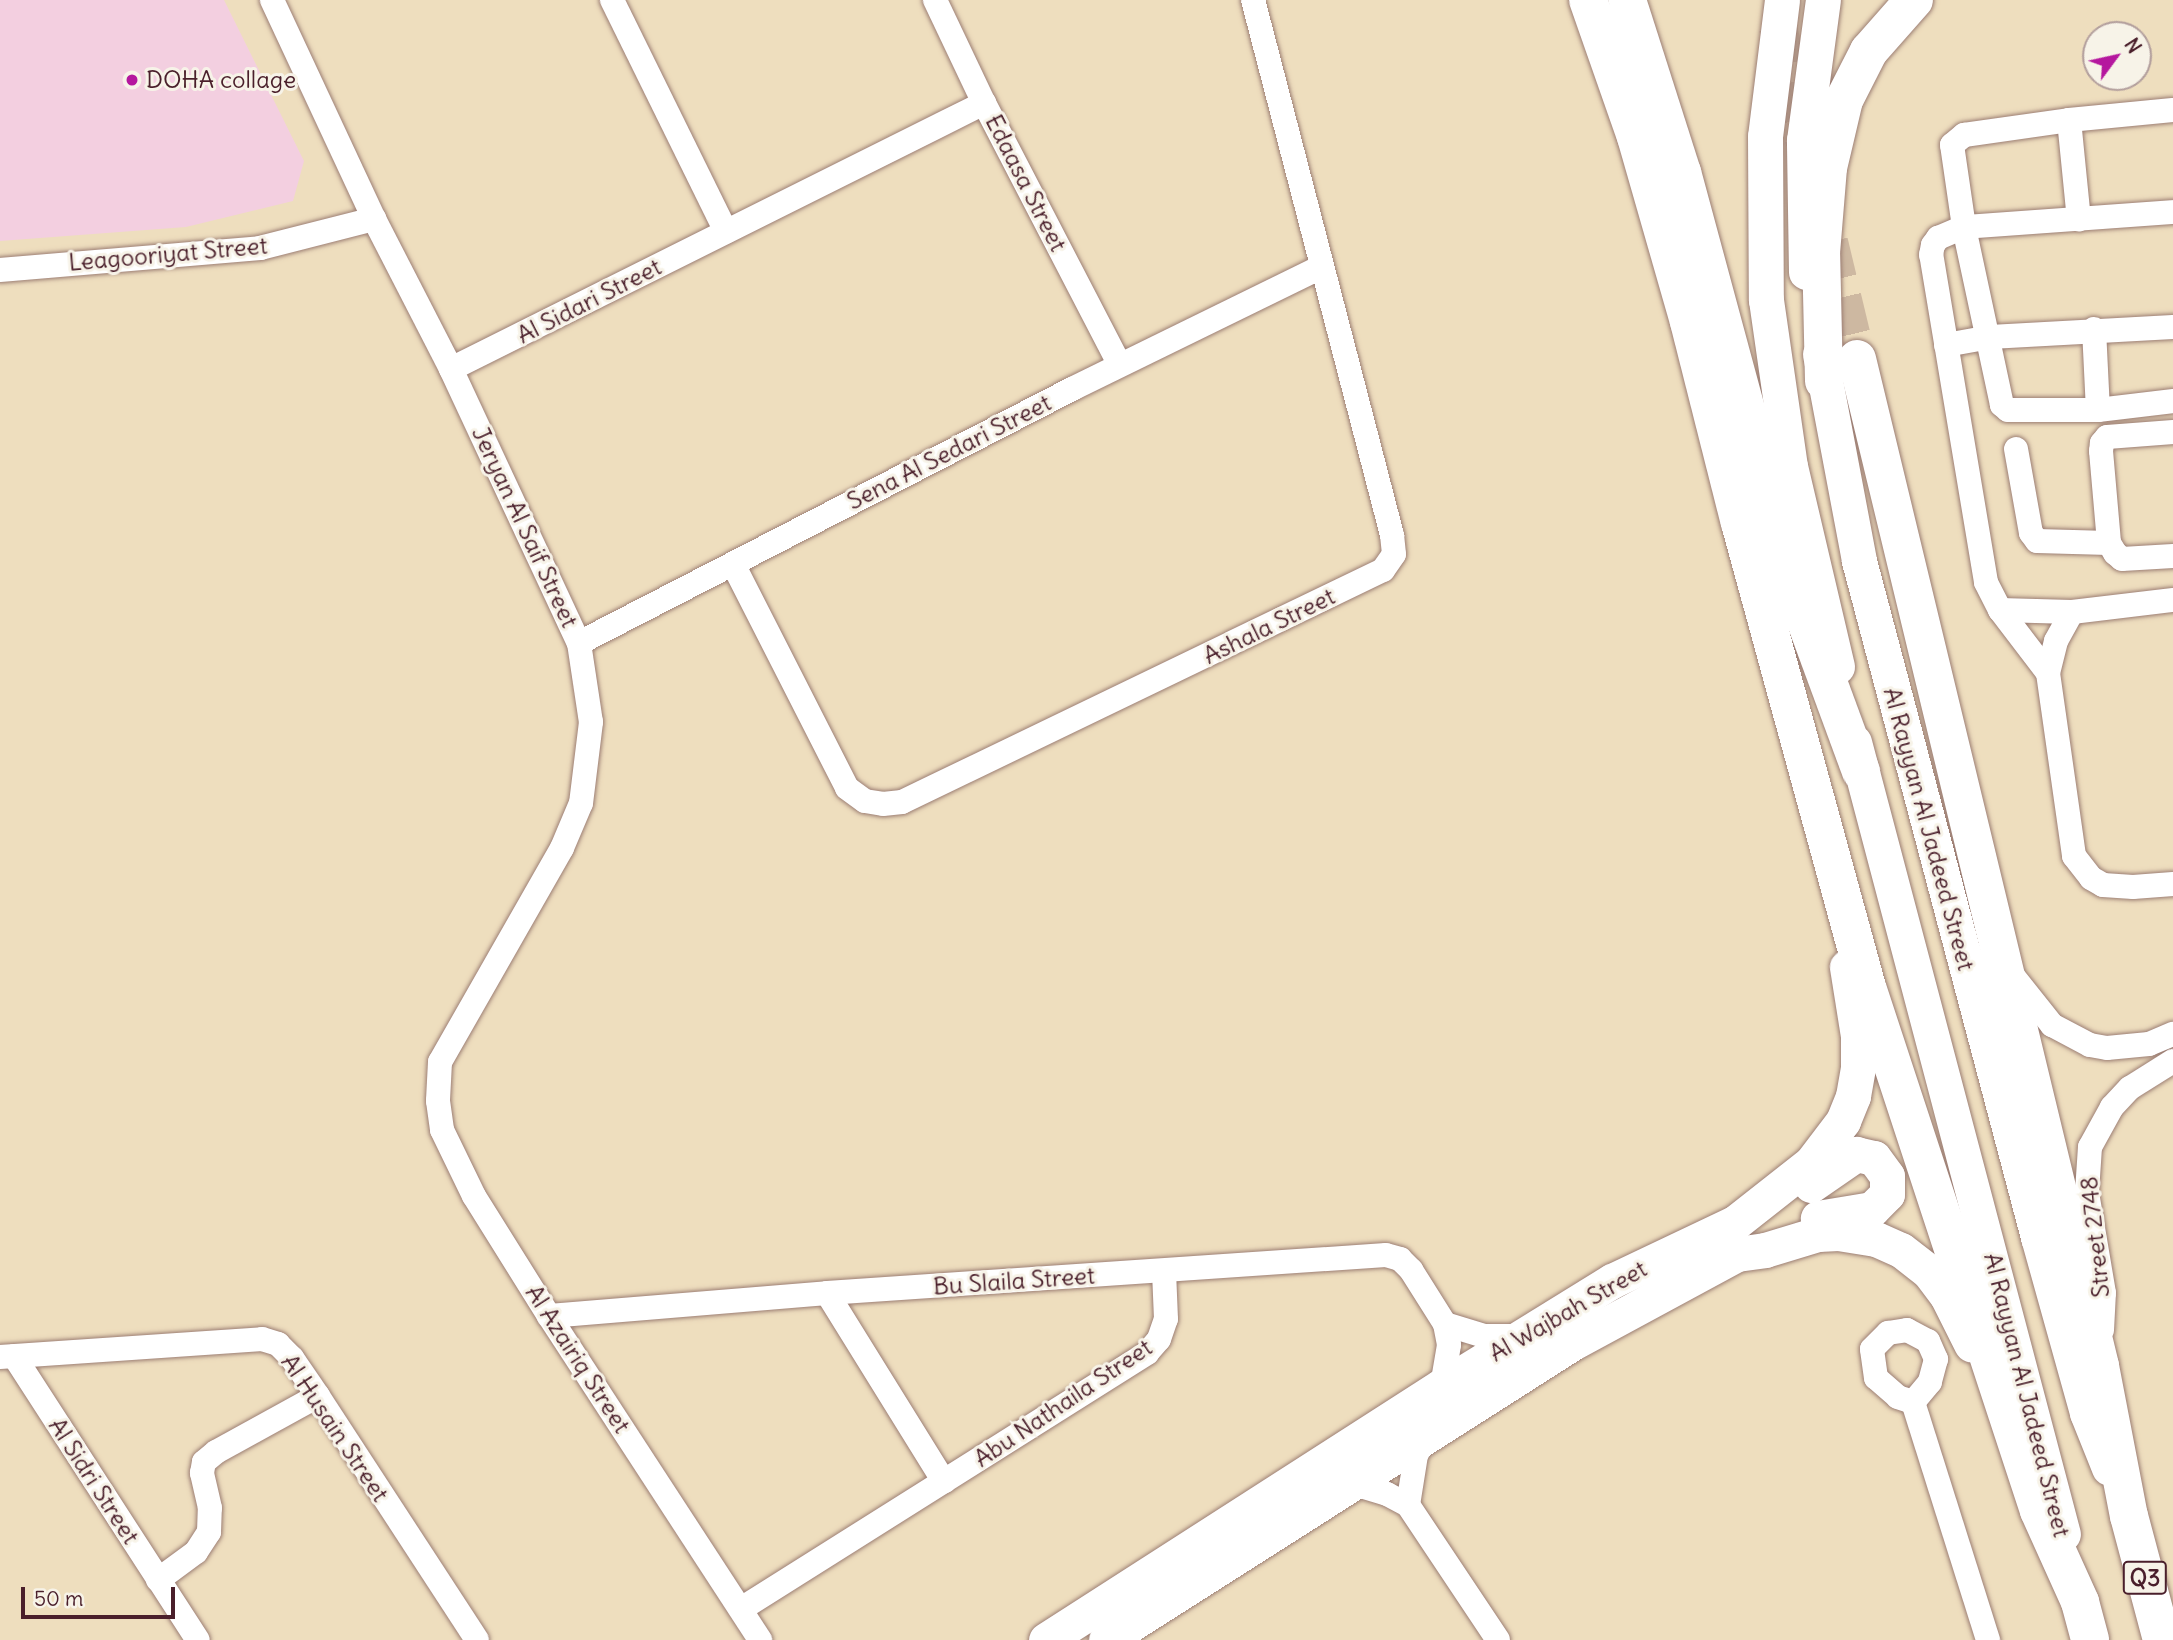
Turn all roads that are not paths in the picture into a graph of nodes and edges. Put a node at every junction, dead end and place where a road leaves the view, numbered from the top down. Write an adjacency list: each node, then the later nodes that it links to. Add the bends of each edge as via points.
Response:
1 (272, 0): 14 (street, Jeryan Al Saif Street)
2 (612, 0): 17 (street)
3 (935, 0): 10 (street, Edaasa Street)
4 (1253, 0): 18 (street, Ashala Street)
5 (1588, 0): 41 (main road, via 1636,137 1669,252)
6 (1627, 0): 40 (main road, via 1682,172 1795,592)
7 (1782, 0): 40 (main road, Al Rayyan Al Jadeed Street, via 1765,136 1766,300 1790,466)
8 (1822, 0): 27 (main road, Al Rayyan Al Jadeed Street, via 1804,140 1804,259)
9 (1914, 0): 27 (main road, via 1869,51 1844,100 1833,146 1821,253)
10 (984, 103): 17 (street, Al Sidari Street); 25 (street, Edaasa Street)
11 (2173, 110): 12 (street)
12 (2069, 120): 15 (street); 16 (street, via 1964,135 1956,140 1952,145)
13 (2173, 212): 15 (street)
14 (374, 219): 19 (street, Leagooriyat Street, via 260,248); 26 (street, Jeryan Al Saif Street)
15 (2079, 220): 16 (street)
16 (1964, 227): 22 (street); 23 (street, via 1938,238 1931,255)
17 (726, 232): 26 (street, Al Sidari Street)
18 (1321, 267): 25 (street, Sena Al Sedari Street); 34 (street, Ashala Street, via 1392,535 1394,554 1383,570 902,802 883,804 865,801 847,788)
19 (0, 270)
20 (2173, 327): 21 (street)
21 (2094, 330): 22 (street); 29 (street)
22 (1990, 337): 23 (street); 29 (street, via 1999,398 2008,410)
23 (1946, 345): 36 (street, via 1986,582)
24 (1857, 359): 43 (main road)
25 (1120, 365): 34 (street, Sena Al Sedari Street)
26 (452, 369): 38 (street, Jeryan Al Saif Street)
27 (1824, 381): 63 (main road, Al Rayyan Al Jadeed Street, via 1859,561 1966,970 2087,1413)
28 (2173, 401): 29 (street)
29 (2098, 410)
30 (2173, 432): 32 (street, via 2107,437 2102,443)
31 (2016, 449): 32 (street, via 2031,533 2037,541)
32 (2109, 543): 33 (street, via 2122,559)
33 (2173, 556)
34 (733, 564): 38 (street, Sena Al Sedari Street)
35 (2173, 600): 37 (street)
36 (2000, 610): 37 (street); 39 (street)
37 (2072, 612): 39 (street, via 2056,640)
38 (579, 643): 46 (street, Jeryan Al Saif Street, via 591,722 581,803 562,848)
39 (2048, 673): 42 (street, via 2074,856 2081,869 2115,887)
40 (1861, 771): 65 (main road, Al Rayyan Al Jadeed Street)
41 (1829, 849): 47 (main road, Al Wajbah Street, via 1833,906 1858,1036 1853,1096 1825,1148); 57 (main road, via 1868,990)
42 (2173, 884)
43 (2005, 966): 44 (street, via 2052,1025 2090,1045 2149,1044); 54 (main road)
44 (2173, 1034)
45 (2173, 1061): 54 (street, Street 2748, via 2130,1088 2112,1107 2090,1147 2087,1192 2104,1293)
46 (440, 1062): 50 (street, Al Azairiq Street, via 442,1130 474,1196)
47 (1737, 1238): 52 (main road, Al Wajbah Street, via 1612,1281); 57 (main road, Al Wajbah Street, via 1765,1250 1797,1238 1838,1233 1876,1239 1901,1250 1928,1272 1947,1296); 59 (main road, Al Wajbah Street)
48 (1164, 1271): 49 (street, Bu Slaila Street); 51 (street, Bu Slaila Street, via 1386,1255 1400,1259 1411,1270); 60 (street, Abu Nathaila Street, via 1166,1319 1159,1339 1147,1353)
49 (827, 1293): 50 (street, Bu Slaila Street); 60 (street)
50 (549, 1316): 66 (street, Al Azairiq Street)
51 (1445, 1324): 52 (street, via 1484,1336); 55 (street, Bu Slaila Street, via 1449,1345)
52 (1523, 1336): 55 (main road, Al Wajbah Street)
53 (7, 1357): 56 (street, Al Husain Street, via 262,1339 278,1344 292,1358); 64 (street, Al Sidri Street)
54 (2100, 1366): 63 (main road)
55 (1442, 1386): 70 (main road, Al Wajbah Street)
56 (318, 1396): 64 (street, via 204,1462 209,1532 196,1552); 68 (street, Al Husain Street)
57 (2001, 1397): 65 (main road, via 2039,1511)
58 (1913, 1402): 73 (street)
59 (1428, 1435): 61 (main road, Al Wajbah Street); 62 (street, via 1416,1455)
60 (944, 1482): 66 (street, Abu Nathaila Street)
61 (1351, 1483): 62 (street); 71 (main road, Al Wajbah Street)
62 (1408, 1505): 72 (street)
63 (2129, 1516): 75 (main road, Al Rayyan Al Jadeed Street / Q3)
64 (158, 1580): 67 (street, Al Sidri Street)
65 (2080, 1602): 74 (main road, Al Rayyan Al Jadeed Street)
66 (741, 1609): 69 (street, Al Azairiq Street)
67 (198, 1640)
68 (477, 1640)
69 (760, 1640)
70 (1046, 1640)
71 (1105, 1640)
72 (1498, 1640)
73 (1988, 1640)
74 (2090, 1640)
75 (2162, 1640)

